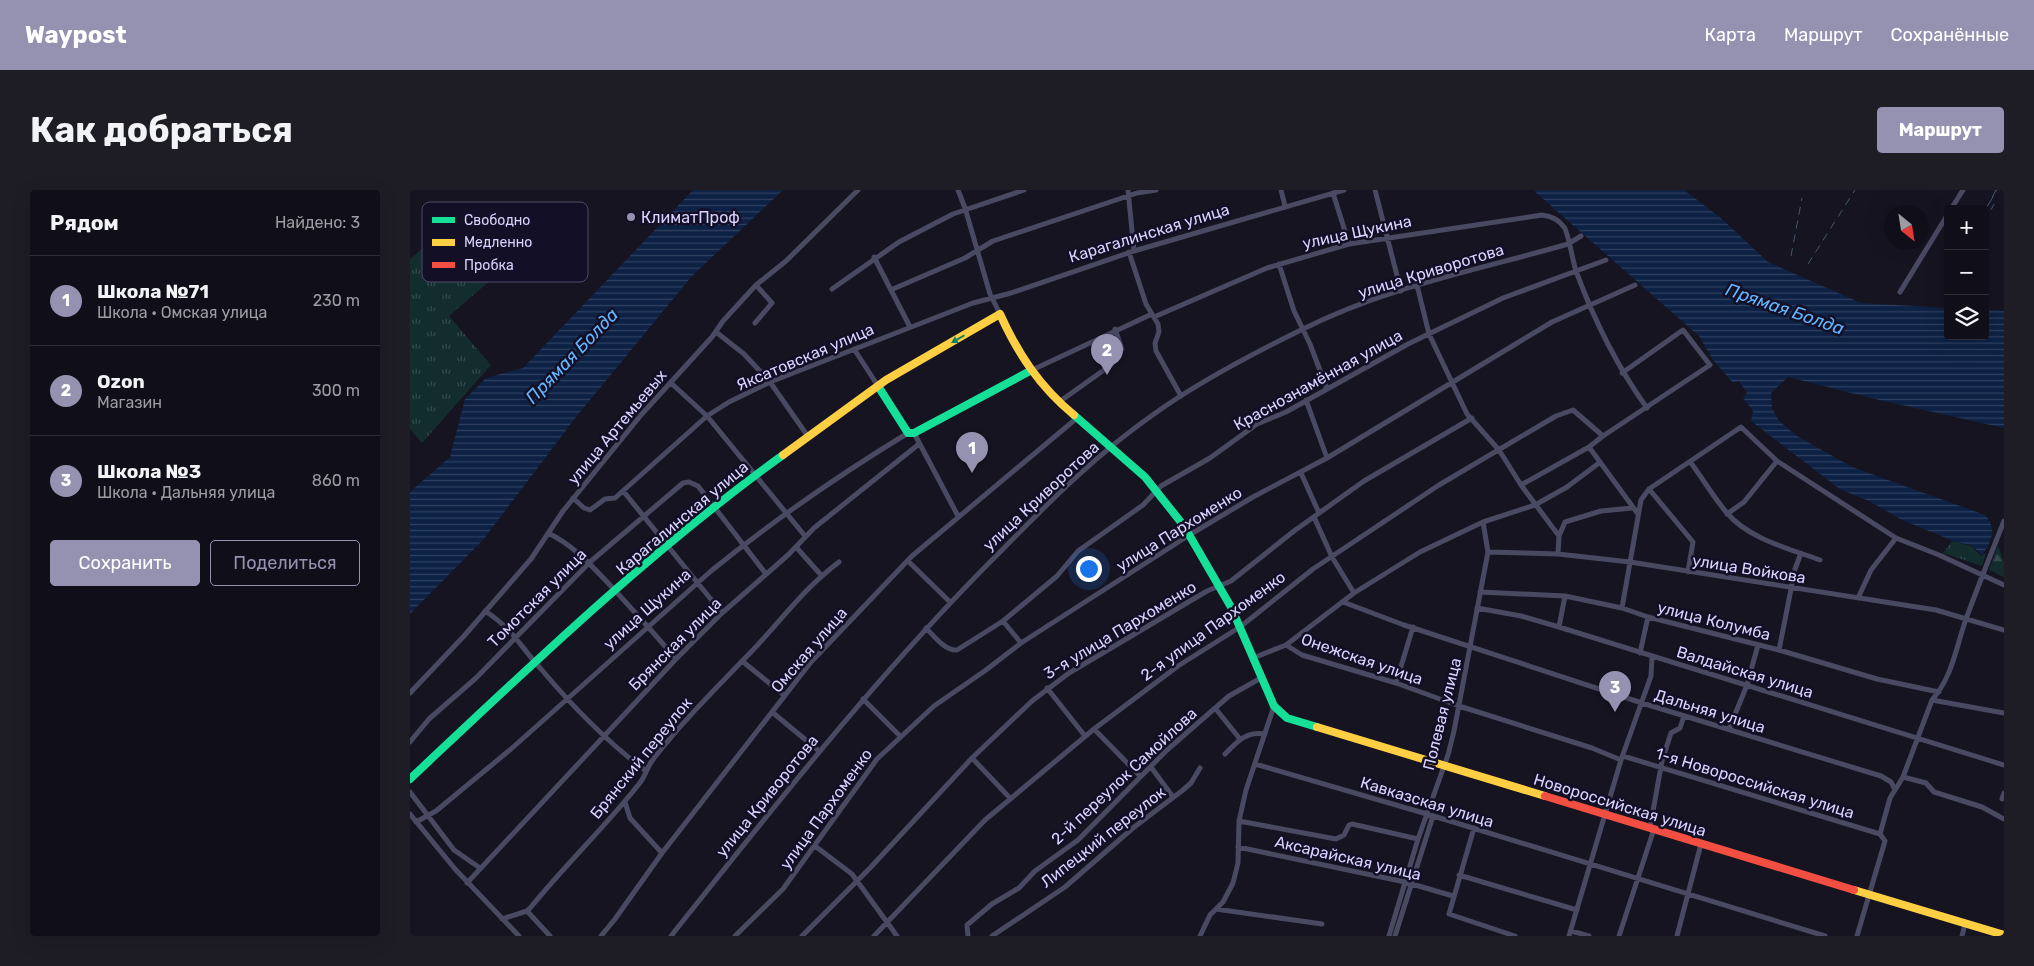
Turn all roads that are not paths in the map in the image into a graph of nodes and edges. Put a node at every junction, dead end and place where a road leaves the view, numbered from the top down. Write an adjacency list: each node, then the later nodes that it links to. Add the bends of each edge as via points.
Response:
1 (858, 190): 28 (street, улица Артемьевых)
2 (958, 190): 14 (street)
3 (1024, 190): 14 (street)
4 (1156, 190): 9 (street)
5 (1281, 190): 13 (street)
6 (1344, 190): 11 (street, Карагалинская улица)
7 (1375, 190): 17 (street)
8 (1963, 190): 12 (street)
9 (1129, 193): 20 (street, via 993,241); 21 (street)
10 (1324, 193): 11 (street, Карагалинская улица); 13 (street, Карагалинская улица)
11 (1333, 193): 18 (street)
12 (1954, 205)
13 (1285, 206): 21 (street, Карагалинская улица)
14 (966, 208): 20 (street); 22 (street)
15 (1944, 220): 32 (street)
16 (1581, 236): 19 (street, улица Криворотова)
17 (1386, 238): 18 (street, улица Щукина); 19 (street, улица Щукина, via 1542,215 1558,221 1568,234); 31 (street)
18 (1349, 244): 24 (street, улица Щукина)
19 (1568, 244): 25 (street); 26 (street, улица Криворотова)
20 (978, 251): 29 (street); 33 (street)
21 (1131, 252): 33 (street, Карагалинская улица); 36 (street, via 1135,276)
22 (874, 257): 29 (street); 30 (street)
23 (1606, 260): 25 (street, Краснознамённая улица)
24 (1279, 264): 36 (street, улица Щукина); 40 (street)
25 (1576, 271): 34 (street); 42 (street, Краснознамённая улица, via 1503,298)
26 (1417, 285): 31 (street, улица Криворотова); 42 (street)
27 (1635, 285): 34 (street, улица Пархоменко)
28 (756, 286): 37 (street, via 772,302); 41 (street, улица Артемьевых)
29 (893, 289): 38 (street)
30 (832, 290)
31 (1401, 291): 40 (street, улица Криворотова, via 1352,307)
32 (1900, 292)
33 (993, 298): 35 (street); 38 (street, Яксатовская улица)
34 (1590, 305): 45 (street); 48 (street, улица Пархоменко, via 1552,322)
35 (1000, 314): 44 (street, Новороссийская улица); 49 (street, Карагалинская улица, one-way to 49)
36 (1153, 315): 39 (street, улица Щукина); 51 (street, via 1159,332 1156,352)
37 (754, 323)
38 (910, 327): 43 (street, Яксатовская улица)
39 (1115, 329): 44 (street, улица Щукина); 53 (street, via 1122,349 1115,360)
40 (1302, 329): 50 (street); 51 (street, улица Криворотова)
41 (716, 332): 46 (street, улица Артемьевых); 47 (street, via 744,354)
42 (1429, 334): 48 (street); 50 (street, Краснознамённая улица)
43 (854, 349): 47 (street, Яксатовская улица); 49 (street)
44 (1030, 371): 53 (street, Новороссийская улица); 58 (street, улица Щукина)
45 (1622, 373): 54 (street); 54 (street, via 1683,330 1710,365)
46 (671, 382): 55 (street); 75 (street, улица Артемьевых)
47 (770, 382): 55 (street, Яксатовская улица); 59 (street)
48 (1450, 382): 57 (street); 65 (street, улица Пархоменко)
49 (878, 386): 58 (street); 59 (street, Карагалинская улица)
50 (1327, 389): 52 (street, Краснознамённая улица)
51 (1181, 396): 62 (street, улица Криворотова)
52 (1306, 400): 65 (street); 73 (street, Краснознамённая улица, via 1257,424)
53 (1059, 402): 56 (street, Новороссийская улица)
54 (1647, 408): 60 (street)
55 (707, 416): 70 (street); 74 (street, Яксатовская улица)
56 (1077, 418): 62 (street, Новороссийская улица); 84 (street, Омская улица)
57 (1472, 418): 64 (street); 83 (street, 3-я улица Пархоменко, via 1364,481)
58 (911, 433): 61 (street); 79 (street, улица Щукина)
59 (807, 435): 70 (street, Карагалинская улица)
60 (1603, 436): 63 (street); 64 (street, 2-я улица Пархоменко, via 1573,410 1556,416)
61 (919, 444): 84 (street); 89 (street, Брянская улица)
62 (1112, 447): 73 (street, Новороссийская улица); 117 (street, улица Криворотова, via 1091,462)
63 (1589, 448): 67 (street); 71 (street)
64 (1499, 450): 71 (street); 98 (street, 2-я улица Пархоменко, via 1439,485)
65 (1327, 458): 69 (street, улица Пархоменко)
66 (1777, 461): 68 (street, via 1742,427); 81 (street, via 1744,502); 91 (street)
67 (1599, 463): 76 (street); 78 (street)
68 (1691, 463): 72 (street); 81 (street)
69 (1301, 473): 83 (street); 88 (street, улица Пархоменко)
70 (756, 474): 77 (street, Карагалинская улица); 79 (street)
71 (1521, 485): 76 (street)
72 (1649, 489): 80 (street, via 1641,500); 104 (street, via 1693,542)
73 (1157, 491): 88 (street, Новороссийская улица); 125 (street, Краснознамённая улица, via 1143,505 1078,551 1057,576)
74 (624, 492): 75 (street, Яксатовская улица, via 615,498 604,499 590,510); 82 (street)
75 (573, 498): 87 (street, улица Артемьевых)
76 (1536, 505): 86 (street); 90 (street)
77 (715, 508): 82 (street, Томотская улица, via 698,486 689,482 678,486); 92 (street); 94 (street, Карагалинская улица)
78 (1632, 508): 80 (street); 90 (street, via 1565,522)
79 (787, 513): 89 (street); 92 (street, улица Щукина)
80 (1638, 514): 103 (street)
81 (1727, 514): 96 (street, via 1746,529)
82 (643, 515): 94 (street); 101 (street, Томотская улица)
83 (1316, 515): 98 (street); 110 (street, 3-я улица Пархоменко, via 1231,581)
84 (958, 516): 99 (street, Омская улица)
85 (2004, 521): 106 (street)
86 (1483, 522): 95 (street, Полевая улица); 114 (street, via 1420,552)
87 (548, 533): 101 (street); 121 (street, улица Артемьевых, via 531,559)
88 (1192, 534): 110 (street, Новороссийская улица); 133 (street, улица Пархоменко)
89 (805, 536): 93 (street, Брянская улица)
90 (1559, 536): 97 (street)
91 (1896, 538): 106 (street); 116 (street, via 1871,570)
92 (743, 545): 105 (street); 108 (street, улица Щукина)
93 (796, 546): 105 (street, Брянская улица); 107 (street)
94 (667, 547): 108 (street); 112 (street, Карагалинская улица)
95 (1488, 552): 97 (street, улица Войкова); 113 (street, Полевая улица)
96 (1801, 553): 100 (street); 111 (street)
97 (1558, 554): 103 (street, улица Войкова)
98 (1332, 557): 114 (street); 127 (street, 2-я улица Пархоменко)
99 (908, 560): 117 (street); 150 (street, Омская улица)
100 (1820, 560)
101 (590, 562): 112 (street); 132 (street, Томотская улица)
102 (838, 562): 107 (street, Брянский переулок)
103 (1630, 562): 104 (street, улица Войкова); 120 (street)
104 (1688, 572): 111 (street, улица Войкова)
105 (766, 574): 122 (street, Брянская улица)
106 (1983, 574): 109 (street); 124 (street)
107 (821, 575): 142 (street, Брянский переулок)
108 (697, 584): 122 (street); 126 (street, улица Щукина)
109 (2004, 585)
110 (1220, 586): 127 (street, Новороссийская улица); 147 (street, 3-я улица Пархоменко)
111 (1791, 588): 116 (street, улица Войкова); 137 (street)
112 (616, 590): 126 (street); 143 (street, Карагалинская улица)
113 (1480, 592): 115 (street, улица Колумба); 119 (street, Полевая улица)
114 (1354, 593): 118 (street)
115 (1565, 596): 120 (street, улица Колумба); 129 (street)
116 (1858, 598): 124 (street, улица Войкова, via 1936,610)
117 (950, 602): 130 (street, улица Криворотова)
118 (1343, 602): 128 (street, Дальняя улица); 134 (street)
119 (1477, 608): 129 (street, Валдайская улица); 136 (street, Полевая улица)
120 (1622, 608): 123 (street, улица Колумба)
121 (485, 611): 132 (street); 149 (street, улица Артемьевых)
122 (722, 613): 141 (street, Брянская улица)
123 (1648, 617): 135 (street, улица Колумба); 138 (street)
124 (1966, 620): 131 (street, улица Войкова); 148 (street, via 1955,662)
125 (1003, 621): 130 (street, Краснознамённая улица, via 951,651); 133 (street)
126 (649, 626): 141 (street); 151 (street, улица Щукина)
127 (1240, 626): 140 (street, Новороссийская улица); 161 (street, 2-я улица Пархоменко, via 1178,666)
128 (1413, 627): 136 (street, Дальняя улица); 145 (street)
129 (1559, 627): 138 (street, Валдайская улица)
130 (926, 628): 152 (street, улица Криворотова)
131 (2004, 630)
132 (516, 636): 143 (street); 169 (street, Томотская улица, via 476,678 429,719)
133 (1021, 643): 165 (street, улица Пархоменко, via 934,706)
134 (1286, 645): 140 (street); 145 (street, Онежская улица, via 1302,655)
135 (1758, 646): 137 (street, улица Колумба); 146 (street)
136 (1470, 647): 154 (street, Дальняя улица); 156 (street, Полевая улица)
137 (1779, 650): 148 (street, улица Колумба, via 1877,679)
138 (1640, 653): 139 (street, Валдайская улица)
139 (1652, 657): 146 (street, Валдайская улица); 154 (street, via 1651,676)
140 (1253, 658): 144 (street, Новороссийская улица)
141 (676, 659): 164 (street, Брянская улица)
142 (742, 661): 150 (street); 180 (street, Брянский переулок, via 685,721)
143 (535, 662): 151 (street); 183 (street, Карагалинская улица)
144 (1261, 678): 155 (street, Новороссийская улица); 157 (street, 2-й переулок Самойлова)
145 (1396, 683): 156 (street, Онежская улица)
146 (1747, 685): 162 (street); 167 (street, Валдайская улица)
147 (1047, 688): 166 (street); 172 (street, 3-я улица Пархоменко)
148 (1939, 692): 153 (street)
149 (410, 693)
150 (784, 695): 158 (street, Омская улица)
151 (568, 699): 164 (street); 193 (street, улица Щукина)
152 (863, 699): 165 (street); 170 (street, улица Криворотова)
153 (1932, 700): 159 (street); 167 (street)
154 (1642, 703): 160 (street, Дальняя улица); 173 (street)
155 (1274, 706): 163 (street); 176 (street, Новороссийская улица, via 1294,721)
156 (1459, 706): 173 (street, 1-я Новороссийская улица); 176 (street, Полевая улица)
157 (1215, 708): 168 (street); 177 (street, 2-й переулок Самойлова)
158 (772, 712): 170 (street); 205 (street, Омская улица)
159 (2004, 713)
160 (1684, 716): 162 (street, Дальняя улица); 179 (street, via 1680,728 1671,733)
161 (1094, 729): 166 (street, 2-я улица Пархоменко); 181 (street)
162 (1729, 729): 184 (street, Дальняя улица, via 1881,776)
163 (1265, 734): 168 (street, via 1254,732); 174 (street)
164 (604, 736): 180 (street); 207 (street, Брянская улица)
165 (900, 736): 203 (street, улица Пархоменко, via 863,776)
166 (1086, 736): 187 (street, 2-я улица Пархоменко)
167 (1916, 738): 175 (street, Валдайская улица); 182 (street)
168 (1240, 739): 171 (street)
169 (410, 742)
170 (818, 751): 229 (street, улица Криворотова)
171 (1225, 754)
172 (972, 758): 187 (street); 210 (street, 3-я улица Пархоменко)
173 (1622, 758): 179 (street, 1-я Новороссийская улица); 192 (street)
174 (1255, 764): 194 (street, Кавказская улица); 196 (street)
175 (2004, 765)
176 (1444, 766): 192 (street, Новороссийская улица); 194 (street, Полевая улица)
177 (1151, 767): 181 (street, 2-й переулок Самойлова); 188 (street)
178 (1200, 768): 188 (street, Липецкий переулок, via 1191,783)
179 (1662, 768): 199 (street); 200 (street, 1-я Новороссийская улица)
180 (646, 771): 190 (street, Брянский переулок, via 644,779)
181 (1140, 776): 234 (street, 2-й переулок Самойлова, via 1073,844 1035,870 1019,888 973,918 967,925)
182 (1903, 777): 184 (street); 195 (street, via 1926,783 1934,792 1982,807)
183 (410, 779)
184 (1896, 790): 200 (street, via 1890,798)
185 (410, 792): 193 (street)
186 (2004, 792): 189 (street)
187 (1010, 798): 220 (street, 2-я улица Пархоменко)
188 (1173, 798): 235 (street, Липецкий переулок, via 1065,887)
189 (2002, 799)
190 (625, 802): 205 (street, via 630,818); 218 (street, Брянский переулок)
191 (410, 814): 197 (street)
192 (1604, 814): 199 (street, Новороссийская улица); 206 (street)
193 (429, 815): 197 (street, улица Щукина); 207 (street, via 454,850)
194 (1430, 815): 198 (street, Кавказская улица); 201 (street, Полевая улица); 212 (street)
195 (2004, 819)
196 (1239, 821): 201 (street, via 1336,839 1344,835 1352,824); 204 (street)
197 (416, 822): 211 (street)
198 (1474, 828): 206 (street, Кавказская улица); 208 (street)
199 (1652, 828): 202 (street, Новороссийская улица); 209 (street)
200 (1880, 834): 213 (street, via 1885,841)
201 (1418, 839): 212 (street, Полевая улица)
202 (1701, 844): 213 (street, Новороссийская улица); 214 (street)
203 (815, 846): 210 (street, via 845,867); 230 (street, улица Пархоменко, via 783,889)
204 (1238, 847): 212 (street, Аксарайская улица); 216 (street, via 1234,883)
205 (662, 853): 228 (street, Омская улица)
206 (1591, 865): 209 (street, Кавказская улица); 217 (street)
207 (480, 868): 211 (street, Брянская улица)
208 (1459, 875): 215 (street); 217 (street)
209 (1636, 879): 214 (street, Кавказская улица); 241 (street)
210 (857, 881): 220 (street); 231 (street, 3-я улица Пархоменко)
211 (467, 883): 219 (street)
212 (1408, 883): 215 (street, Аксарайская улица); 237 (street, Полевая улица); 238 (street)
213 (1870, 894): 222 (street, Новороссийская улица); 244 (street)
214 (1688, 895): 223 (street); 242 (street)
215 (1453, 896): 239 (street, via 1449,911 1452,916)
216 (1216, 909): 221 (street); 236 (street)
217 (1577, 910): 224 (street)
218 (527, 911): 219 (street); 227 (street)
219 (502, 919): 226 (street)
220 (886, 923): 232 (street, 2-я улица Пархоменко); 233 (street)
221 (1322, 924)
222 (1965, 924): 225 (street, Новороссийская улица); 245 (street)
223 (1807, 933): 243 (street)
224 (1570, 934): 240 (street)
225 (2004, 935)
226 (519, 936)
227 (550, 936)
228 (601, 936)
229 (671, 936)
230 (735, 936)
231 (802, 936)
232 (874, 936)
233 (897, 936)
234 (968, 936)
235 (992, 936)
236 (1200, 936)
237 (1389, 936)
238 (1396, 936)
239 (1514, 936)
240 (1589, 936)
241 (1619, 936)
242 (1677, 936)
243 (1826, 936)
244 (1857, 936)
245 (1962, 936)

